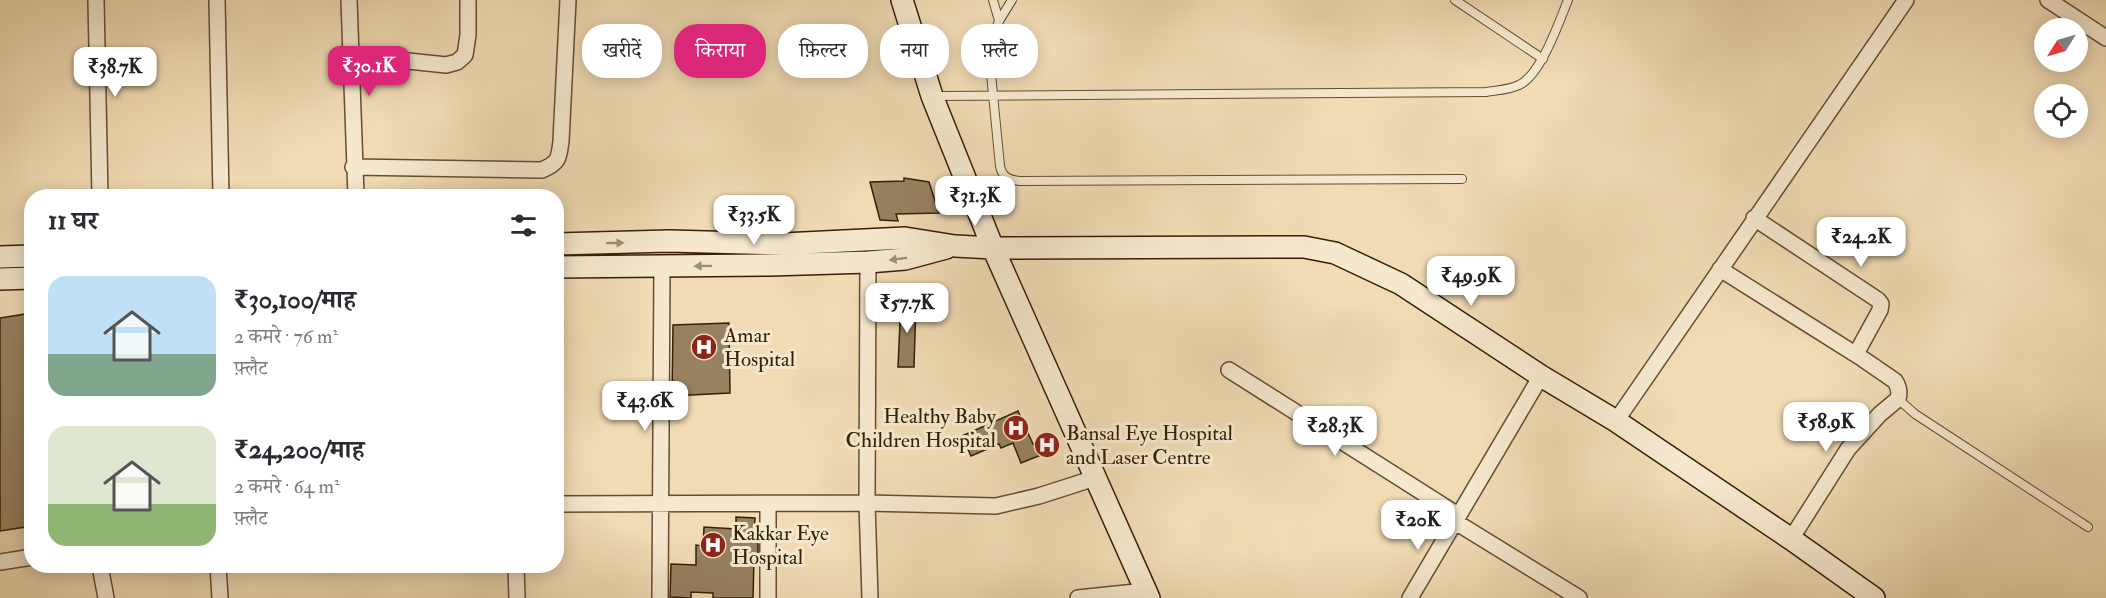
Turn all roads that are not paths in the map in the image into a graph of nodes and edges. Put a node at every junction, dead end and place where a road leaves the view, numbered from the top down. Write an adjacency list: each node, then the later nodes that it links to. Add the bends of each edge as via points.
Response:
1 (96, 0): 21 (street)
2 (218, 0): 22 (street)
3 (349, 0): 15 (street)
4 (468, 0): 15 (street, via 465,55 457,62 446,65)
5 (568, 0): 19 (street, via 561,141 554,165 542,170)
6 (902, 0): 18 (street)
7 (993, 0): 13 (lane)
8 (1012, 0): 13 (lane)
9 (1455, 0): 16 (lane)
10 (1568, 0): 16 (lane)
11 (1906, 0): 24 (street)
12 (2048, 0): 14 (street)
13 (999, 21): 17 (lane, via 990,44)
14 (2106, 38)
15 (352, 54): 19 (street)
16 (1543, 59): 17 (lane, via 1521,85 1486,92)
17 (994, 95): 18 (lane); 20 (lane, via 1001,173 1010,180)
18 (932, 96): 27 (street)
19 (354, 167): 23 (street)
20 (1462, 180)
21 (100, 189)
22 (221, 189)
23 (356, 189)
24 (1755, 218): 33 (street); 36 (street, via 1881,304)
25 (564, 244): 26 (street, one-way to 26, via 783,244 905,238)
26 (955, 246): 27 (street); 30 (street, one-way to 30, via 905,259)
27 (993, 248): 38 (street, via 1304,247 1335,253 1401,284); 41 (street)
28 (24, 256): 29 (street)
29 (0, 257)
30 (868, 262): 32 (street, one-way to 32); 42 (street)
31 (564, 267): 32 (street)
32 (662, 267): 44 (street)
33 (1720, 269): 36 (street); 40 (street)
34 (24, 278): 35 (street)
35 (0, 279)
36 (1856, 354): 39 (street, via 1895,381)
37 (1229, 370): 46 (street)
38 (1540, 376): 40 (street); 46 (street)
39 (1898, 399): 47 (lane); 48 (street, via 1848,449)
40 (1616, 421): 48 (street)
41 (1095, 478): 42 (street, via 996,506); 54 (street)
42 (867, 503): 45 (street); 60 (street)
43 (564, 504): 44 (street)
44 (661, 504): 45 (street); 58 (street)
45 (768, 504): 59 (street)
46 (1456, 518): 62 (street); 63 (street)
47 (2088, 527)
48 (1791, 539): 64 (street)
49 (24, 558): 50 (street)
50 (0, 562)
51 (101, 573): 55 (street)
52 (218, 573): 56 (street)
53 (516, 573): 57 (street)
54 (1147, 594): 61 (street)
55 (106, 598)
56 (220, 598)
57 (517, 598)
58 (660, 598)
59 (768, 598)
60 (870, 598)
61 (1078, 598)
62 (1410, 598)
63 (1579, 598)
64 (1874, 598)

